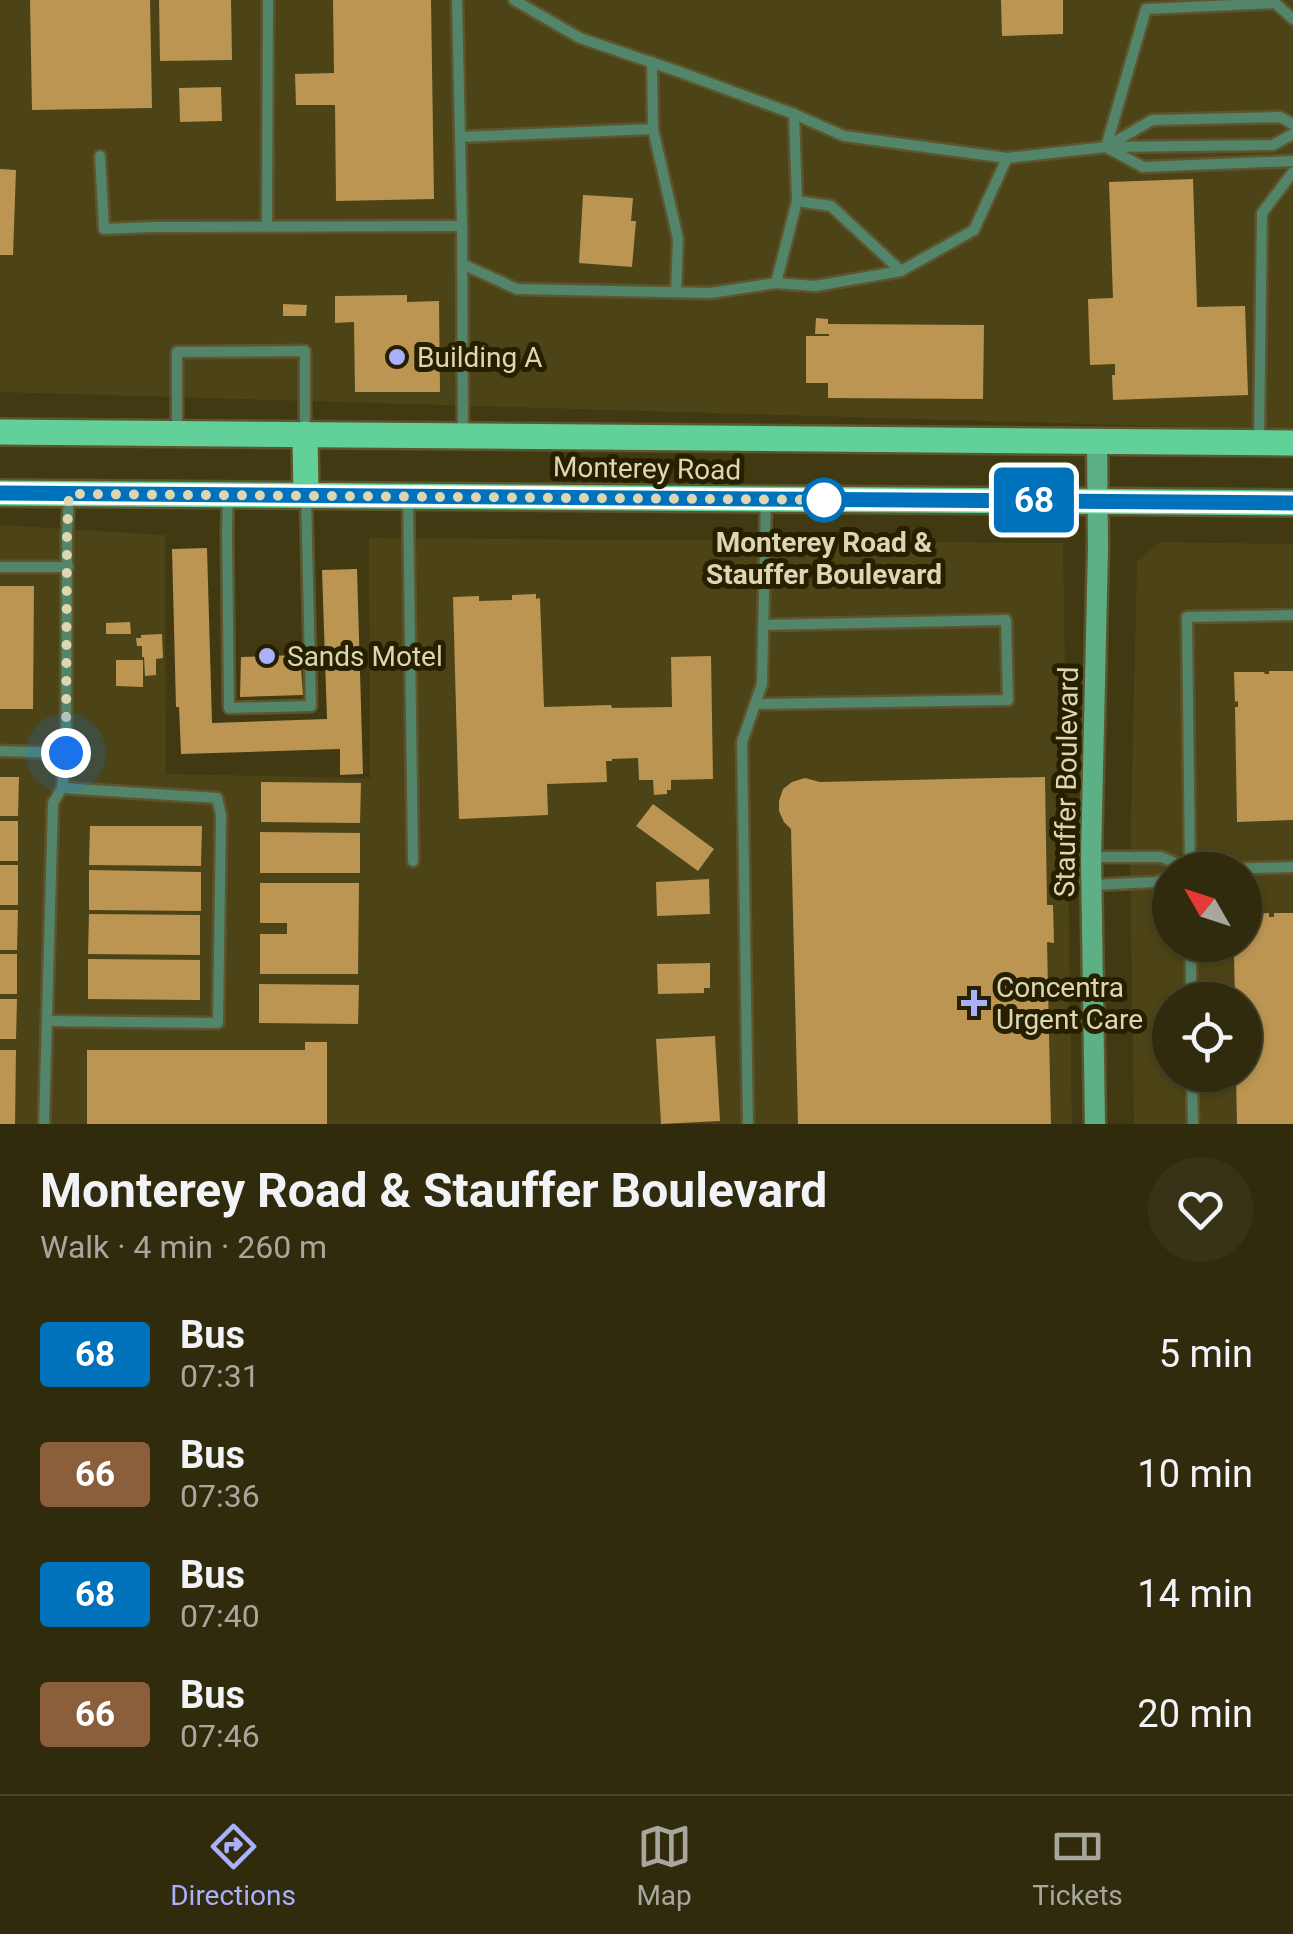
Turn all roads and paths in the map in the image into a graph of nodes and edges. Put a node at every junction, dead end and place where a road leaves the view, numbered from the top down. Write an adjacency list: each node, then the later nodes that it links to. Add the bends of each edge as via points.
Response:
1 (268, 0): 18 (lane)
2 (457, 0): 10 (lane)
3 (514, 0): 5 (lane, via 580,38)
4 (1293, 19): 11 (lane, via 1275,3 1146,9)
5 (652, 62): 6 (lane); 8 (lane)
6 (794, 114): 13 (lane, via 844,136); 16 (lane)
7 (1293, 124): 11 (lane, via 1280,117 1152,120)
8 (652, 129): 10 (lane); 22 (lane, via 678,239)
9 (1293, 134): 11 (lane, via 1274,145)
10 (460, 136): 17 (lane)
11 (1106, 148): 13 (lane); 14 (lane, via 1142,167)
12 (100, 156): 18 (lane, via 104,229)
13 (1007, 158): 20 (lane, via 974,230)
14 (1293, 161)
15 (1293, 172): 28 (lane, via 1262,213)
16 (797, 201): 20 (lane, via 831,206); 21 (lane)
17 (462, 226): 18 (lane); 19 (lane)
18 (266, 227)
19 (462, 264): 22 (lane, via 517,290); 26 (lane)
20 (901, 271): 21 (lane, via 815,286)
21 (776, 282): 22 (lane)
22 (676, 292)
23 (0, 432): 24 (main road, Monterey Road)
24 (176, 433): 25 (main road, Monterey Road); 25 (lane, via 176,352 305,351)
25 (305, 434): 26 (main road, Monterey Road); 33 (main road)
26 (463, 436): 27 (main road, Monterey Road)
27 (1097, 441): 28 (main road, Monterey Road); 36 (street, Stauffer Boulevard)
28 (1259, 442): 29 (main road, Monterey Road)
29 (1293, 443)
30 (0, 493): 31 (main road, Monterey Road)
31 (69, 494): 32 (main road, Monterey Road); 39 (lane)
32 (228, 494): 33 (main road, Monterey Road); 33 (lane, via 229,708 311,706)
33 (306, 495): 34 (main road, Monterey Road)
34 (408, 496): 35 (main road, Monterey Road); 49 (lane)
35 (766, 499): 36 (main road, Monterey Road); 41 (lane)
36 (1097, 501): 37 (main road, Monterey Road); 47 (street, Stauffer Boulevard)
37 (1293, 503)
38 (0, 567): 39 (lane)
39 (68, 567): 44 (lane)
40 (1293, 615): 46 (lane, via 1187,617)
41 (763, 625): 42 (lane); 42 (lane, via 1006,620 1008,700)
42 (755, 704): 57 (lane, via 742,742)
43 (0, 751): 44 (lane)
44 (66, 753): 45 (lane)
45 (62, 788): 54 (lane, via 53,803); 54 (lane, via 218,798 218,1022)
46 (1189, 852)
47 (1091, 857): 48 (lane); 53 (street, Stauffer Boulevard)
48 (1152, 857)
49 (413, 861)
50 (1293, 867): 51 (lane)
51 (1262, 868)
52 (1152, 882): 53 (lane)
53 (1091, 884): 58 (street, Stauffer Boulevard)
54 (47, 1021): 56 (lane)
55 (1192, 1092): 59 (lane)
56 (44, 1124)
57 (748, 1124)
58 (1096, 1124)
59 (1193, 1124)

